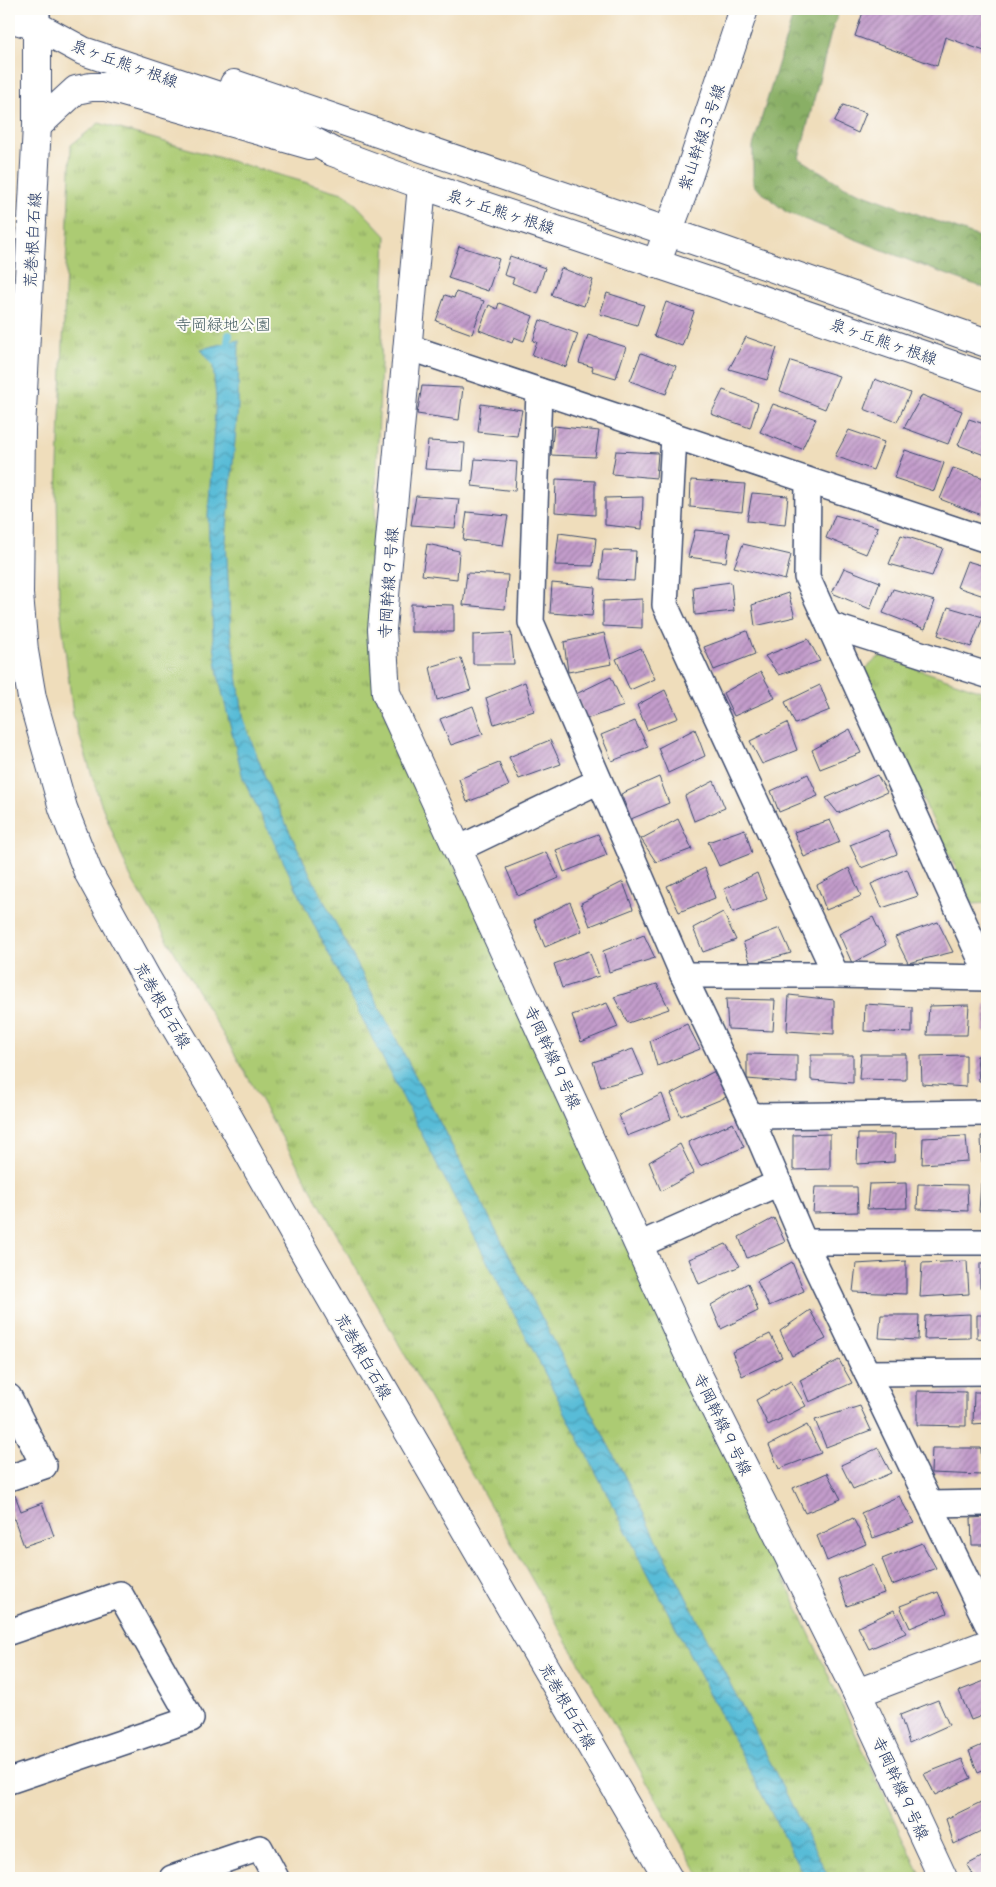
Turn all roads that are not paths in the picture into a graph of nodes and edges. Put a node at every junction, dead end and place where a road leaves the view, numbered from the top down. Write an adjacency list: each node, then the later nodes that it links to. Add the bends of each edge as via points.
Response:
1 (744, 9): 7 (street, 紫山幹線３号線)
2 (9, 18): 3 (street)
3 (37, 18): 4 (street, 荒巻根白石線); 5 (street, 泉ヶ丘熊ヶ根線, via 83,51 249,106); 7 (street, 泉ヶ丘熊ヶ根線)
4 (37, 126): 5 (street, via 76,90 90,86 106,87); 43 (street, 荒巻根白石線, via 21,429 19,594 32,698 63,808 88,872 147,979)
5 (333, 152): 6 (street, 泉ヶ丘熊ヶ根線)
6 (422, 185): 8 (street, 泉ヶ丘熊ヶ根線); 10 (street, 寺岡幹線９号線)
7 (668, 232): 8 (street, 紫山幹線３号線); 9 (street, 泉ヶ丘熊ヶ根線)
8 (656, 264): 11 (street, 泉ヶ丘熊ヶ根線)
9 (987, 343)
10 (408, 347): 12 (street); 19 (street, 寺岡幹線９号線, via 382,629 386,692)
11 (987, 377)
12 (539, 391): 13 (street); 18 (street, via 531,622)
13 (674, 436): 14 (street); 22 (street, via 665,605)
14 (808, 481): 15 (street); 16 (street, via 807,576)
15 (987, 540)
16 (829, 625): 17 (street); 20 (street)
17 (987, 675)
18 (599, 781): 19 (street); 21 (street)
19 (458, 849): 29 (street, 寺岡幹線９号線)
20 (987, 973)
21 (683, 975): 22 (street); 25 (street)
22 (836, 975): 23 (street)
23 (987, 978)
24 (987, 1113): 25 (street)
25 (750, 1116): 26 (street)
26 (779, 1183): 27 (street); 29 (street)
27 (804, 1242): 28 (street); 31 (street)
28 (987, 1242)
29 (639, 1245): 39 (street, 寺岡幹線９号線, via 697,1373)
30 (987, 1372): 31 (street)
31 (867, 1373): 35 (street)
32 (9, 1397): 33 (street, via 44,1466)
33 (9, 1478)
34 (987, 1503): 35 (street)
35 (930, 1504): 36 (street)
36 (987, 1623)
37 (9, 1632): 40 (street, via 120,1594 191,1719)
38 (987, 1644): 39 (street)
39 (857, 1693): 44 (street, 寺岡幹線９号線)
40 (9, 1781)
41 (172, 1878): 42 (street, via 260,1848)
42 (276, 1878)
43 (668, 1878)
44 (943, 1878)

